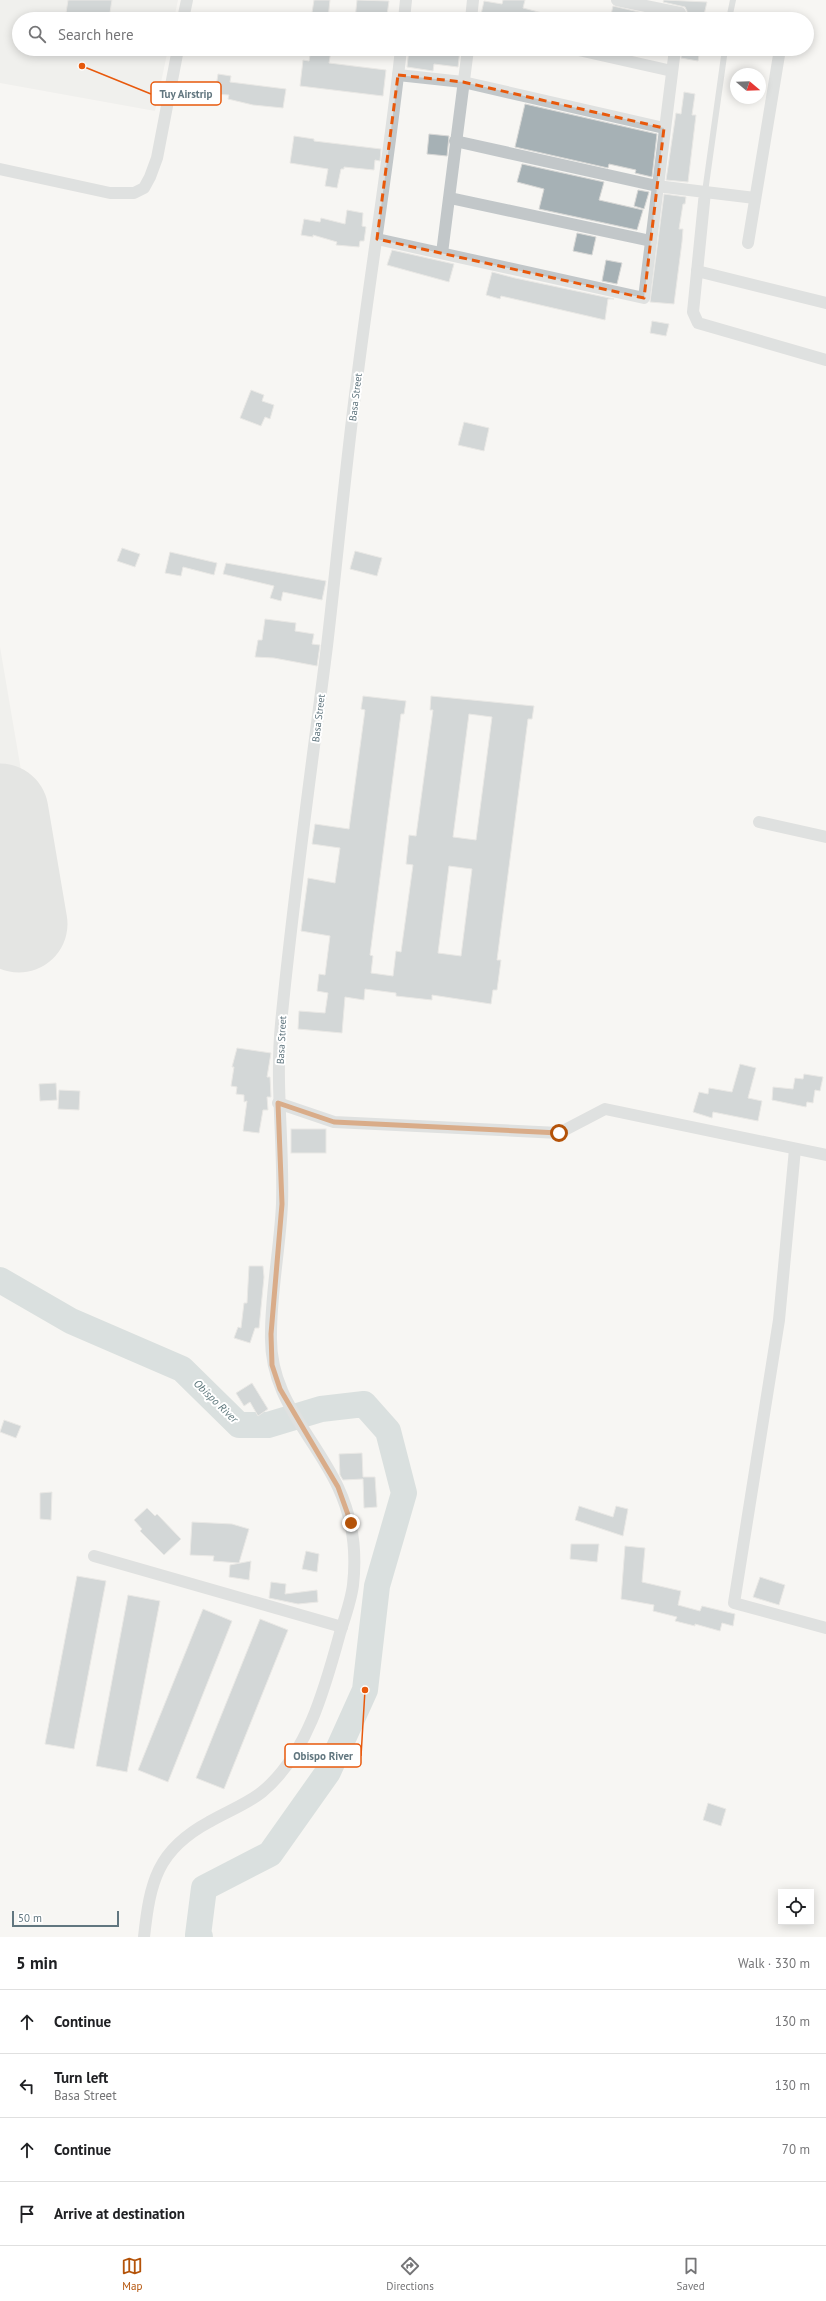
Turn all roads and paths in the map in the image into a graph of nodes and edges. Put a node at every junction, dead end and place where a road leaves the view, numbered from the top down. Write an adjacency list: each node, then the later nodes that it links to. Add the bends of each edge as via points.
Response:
1 (187, 0): 6 (street)
2 (406, 0): 7 (street)
3 (474, 0): 8 (street)
4 (617, 0): 9 (street)
5 (733, 0): 10 (lane)
6 (184, 12)
7 (405, 12)
8 (472, 12)
9 (671, 12)
10 (730, 12)
11 (177, 56): 23 (street, via 157,158 144,188 123,195)
12 (400, 56): 19 (street, Basa Street)
13 (467, 56): 20 (street)
14 (607, 56): 18 (street)
15 (674, 56): 18 (street)
16 (724, 56): 25 (lane)
17 (779, 56): 27 (street)
18 (672, 70): 21 (street)
19 (398, 75): 20 (street); 28 (street, Basa Street)
20 (463, 82): 21 (street); 22 (street)
21 (664, 128): 24 (street)
22 (456, 141): 24 (street); 26 (street)
23 (0, 169)
24 (657, 186): 25 (street); 29 (street)
25 (705, 192): 27 (street); 32 (street)
26 (450, 198): 29 (street); 31 (street)
27 (755, 198): 30 (street)
28 (377, 239): 31 (street); 37 (street, Basa Street, via 356,386 280,1030)
29 (651, 241): 31 (street, via 644,298)
30 (748, 243)
31 (442, 253)
32 (697, 271): 33 (street); 34 (street, via 693,312 698,323)
33 (826, 303)
34 (826, 360)
35 (759, 822): 36 (street)
36 (826, 837)
37 (278, 1103): 38 (street, via 334,1122 559,1133 605,1109); 41 (street, Basa Street, via 282,1204 271,1334 272,1365 280,1389 338,1487 351,1523 355,1546 352,1590)
38 (794, 1149): 39 (street); 42 (street, via 779,1320 734,1602)
39 (826, 1155)
40 (94, 1556): 41 (street)
41 (342, 1627): 43 (street, Basa Street, via 332,1664 303,1740 287,1766 259,1794 199,1827 158,1868 151,1888)
42 (826, 1628)
43 (144, 1937)

